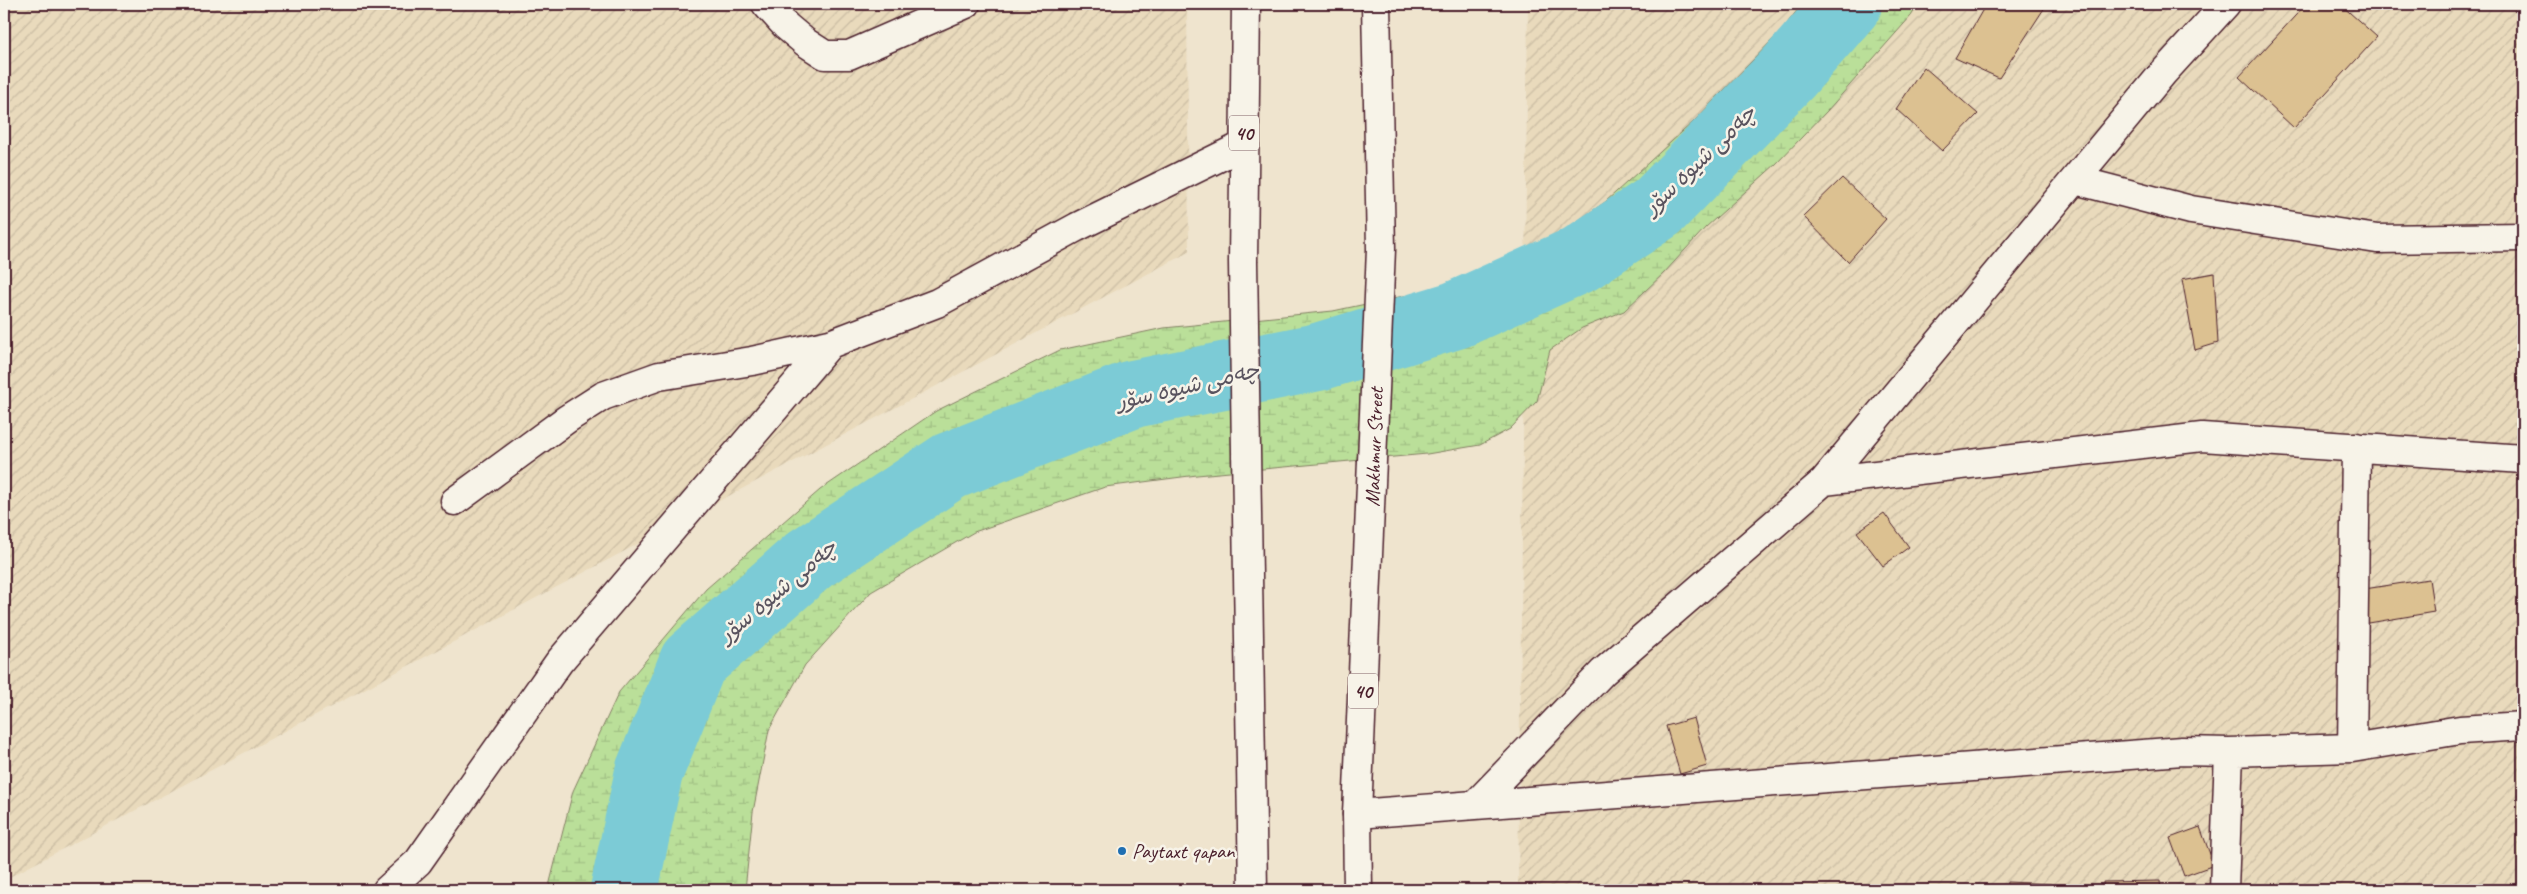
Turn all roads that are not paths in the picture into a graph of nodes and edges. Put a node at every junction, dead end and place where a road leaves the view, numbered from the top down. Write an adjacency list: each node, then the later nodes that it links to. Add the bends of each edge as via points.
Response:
1 (766, 4): 2 (main road, via 793,32 825,55 849,55)
2 (966, 4)
3 (1246, 4): 6 (main road, 40)
4 (1376, 4): 18 (main road, Makhmur Street / 40, via 1381,249)
5 (2226, 4): 7 (main road, via 2163,73)
6 (1244, 145): 9 (main road, via 937,302); 20 (main road, 40, via 1242,262)
7 (2075, 180): 8 (main road, via 2191,210 2377,240); 12 (main road)
8 (2523, 237)
9 (830, 344): 13 (main road, via 659,376 603,396); 19 (main road, via 559,662 418,862)
10 (2356, 447): 11 (main road); 12 (main road, via 2202,436); 15 (main road)
11 (2523, 459)
12 (1824, 481): 17 (main road, via 1603,672)
13 (455, 501)
14 (2523, 726): 15 (main road, via 2460,730)
15 (2352, 748): 16 (main road)
16 (2229, 752): 17 (main road, via 2182,751); 22 (main road)
17 (1475, 805): 18 (main road)
18 (1358, 814): 21 (main road, Makhmur Street / 40)
19 (387, 890)
20 (1253, 890)
21 (1358, 890)
22 (2224, 890)

